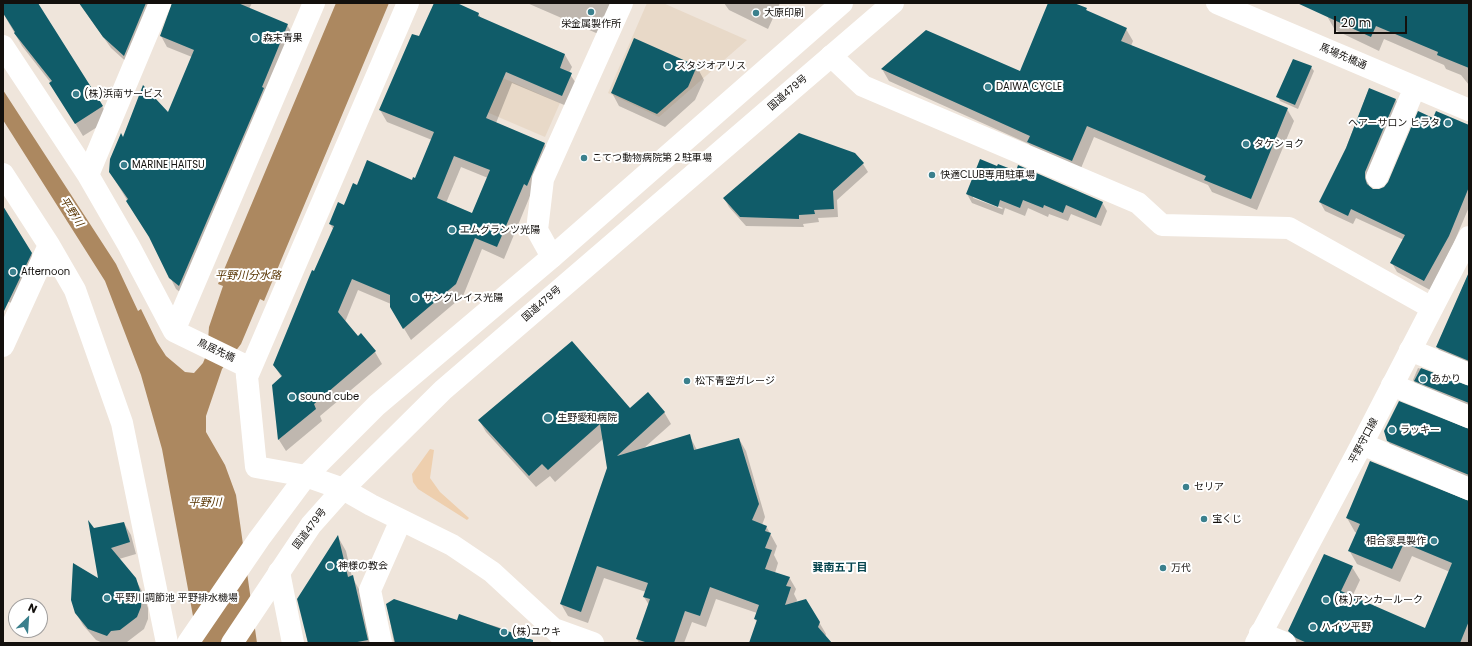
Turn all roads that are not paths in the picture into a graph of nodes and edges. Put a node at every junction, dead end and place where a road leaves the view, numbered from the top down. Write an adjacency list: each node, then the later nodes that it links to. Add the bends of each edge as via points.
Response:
1 (160, 3): 13 (main road)
2 (314, 3): 20 (main road)
3 (408, 3): 23 (main road)
4 (622, 3): 18 (main road, via 543,179 537,230)
5 (842, 3): 18 (main road)
6 (893, 3): 9 (main road, 国道479号)
7 (1217, 3): 10 (main road, 馬場先橋通)
8 (3, 46): 13 (main road)
9 (831, 56): 19 (main road, via 863,86 1138,203 1162,225 1289,228); 29 (main road, 国道479号, via 443,390)
10 (1415, 87): 11 (main road, 馬場先橋通); 14 (main road)
11 (1469, 110)
12 (3, 174): 15 (main road)
13 (88, 175): 20 (main road)
14 (1377, 178)
15 (10, 201): 17 (main road)
16 (1469, 237): 19 (main road, 平野守口線)
17 (49, 245): 21 (main road); 35 (main road, via 75,290 122,423)
18 (552, 257): 28 (main road, via 377,405)
19 (1432, 308): 22 (main road, 平野守口線)
20 (180, 334): 23 (main road, 鳥居先橋)
21 (3, 346)
22 (1410, 350): 24 (main road); 25 (main road, 平野守口線)
23 (247, 371): 28 (main road, via 256,467)
24 (1469, 374)
25 (1392, 385): 26 (main road); 27 (main road, 平野守口線)
26 (1469, 417)
27 (1362, 444): 30 (main road); 34 (main road, 平野守口線)
28 (306, 476): 29 (main road); 36 (main road, via 259,539)
29 (343, 489): 31 (main road); 32 (main road, 国道479号, via 311,525)
30 (1469, 489)
31 (401, 520): 33 (main road, via 452,545 492,572); 39 (main road, via 370,590)
32 (280, 572): 37 (main road, 国道479号); 38 (main road)
33 (563, 636): 40 (main road)
34 (1258, 638): 41 (main road)
35 (167, 643)
36 (188, 643)
37 (232, 643)
38 (293, 643)
39 (381, 643)
40 (593, 643)
41 (1285, 643)

